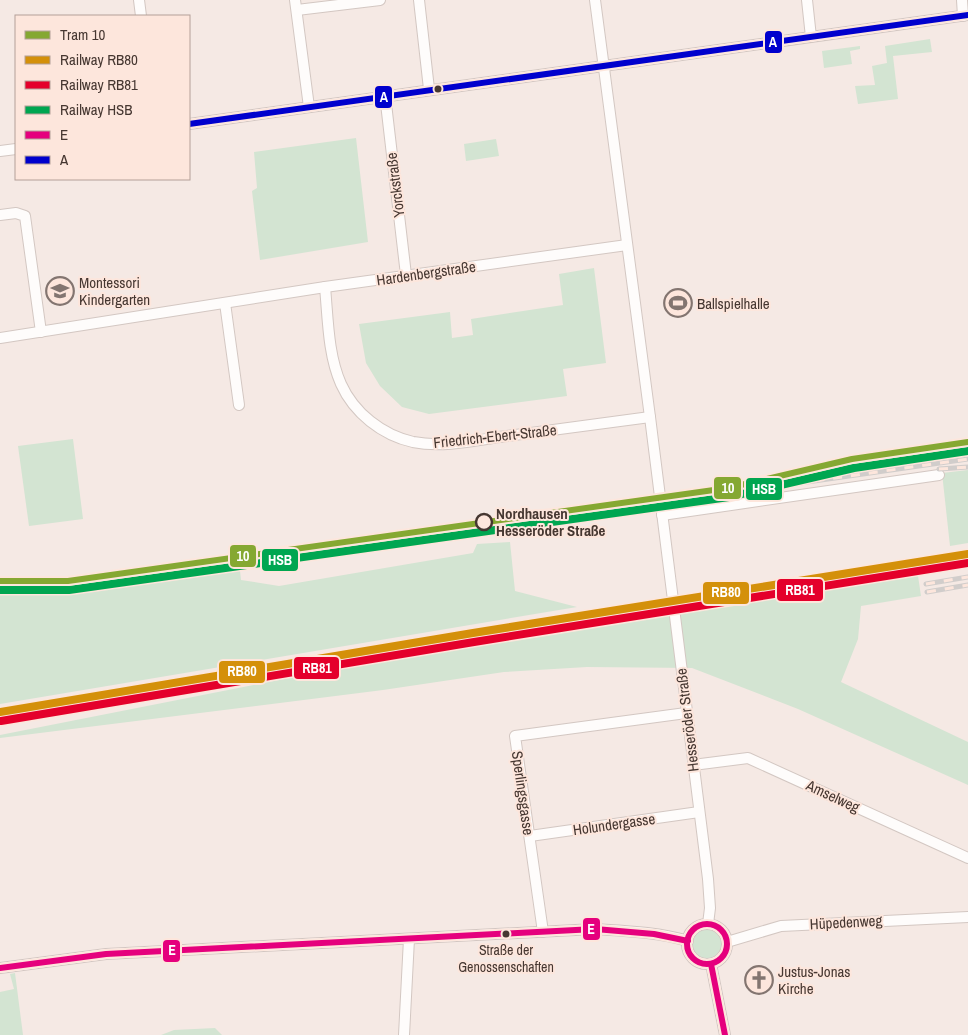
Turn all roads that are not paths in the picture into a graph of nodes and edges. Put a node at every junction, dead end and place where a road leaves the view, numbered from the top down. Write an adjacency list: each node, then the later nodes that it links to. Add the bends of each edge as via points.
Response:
1 (139, 0): 8 (street)
2 (380, 0): 7 (street)
3 (419, 0): 12 (street)
4 (595, 0): 11 (street, Hesseröder Straße)
5 (806, 0): 10 (street)
6 (962, 0): 9 (street)
7 (296, 5): 14 (street)
8 (141, 15)
9 (966, 15): 10 (street)
10 (811, 37): 11 (street)
11 (603, 66): 12 (street); 19 (street, Hesseröder Straße)
12 (429, 89): 13 (street)
13 (385, 95): 14 (street); 20 (street, Yorckstraße)
14 (309, 107): 15 (street)
15 (190, 124)
16 (15, 149): 17 (street)
17 (0, 152)
18 (0, 216): 23 (street, via 16,213 25,216)
19 (627, 245): 20 (street, Hardenbergstraße); 26 (street, Hesseröder Straße)
20 (406, 275): 21 (street, Hardenbergstraße)
21 (325, 287): 22 (street, Hardenbergstraße); 26 (street, Friedrich-Ebert-Straße, via 332,352 341,385 362,414 395,436 412,442 452,444)
22 (225, 303): 23 (street, Hardenbergstraße); 25 (street)
23 (41, 332): 24 (street, Hardenbergstraße)
24 (0, 338)
25 (239, 405)
26 (650, 417): 28 (street, Hesseröder Straße)
27 (939, 475): 28 (street)
28 (662, 515): 29 (street, Hesseröder Straße)
29 (686, 713): 30 (street, Hesseröder Straße); 32 (street, Sperlingsgasse, via 515,736)
30 (693, 765): 31 (street, Hesseröder Straße); 33 (street, Amselweg, via 748,758)
31 (699, 812): 32 (street, Holundergasse); 35 (street, Hesseröder Straße, via 708,879)
32 (530, 836): 36 (street, Sperlingsgasse)
33 (968, 858)
34 (968, 917): 39 (street, Hüpedenweg, via 781,926)
35 (708, 924): 38 (street, via 694,930); 39 (street, via 723,932)
36 (543, 932): 37 (street); 38 (street, via 595,929 671,936)
37 (409, 939): 41 (street, via 106,954); 42 (street)
38 (688, 941): 40 (street, via 692,957)
39 (727, 942): 40 (street, via 723,956)
40 (711, 964): 43 (street)
41 (0, 968)
42 (404, 1035)
43 (725, 1035)

